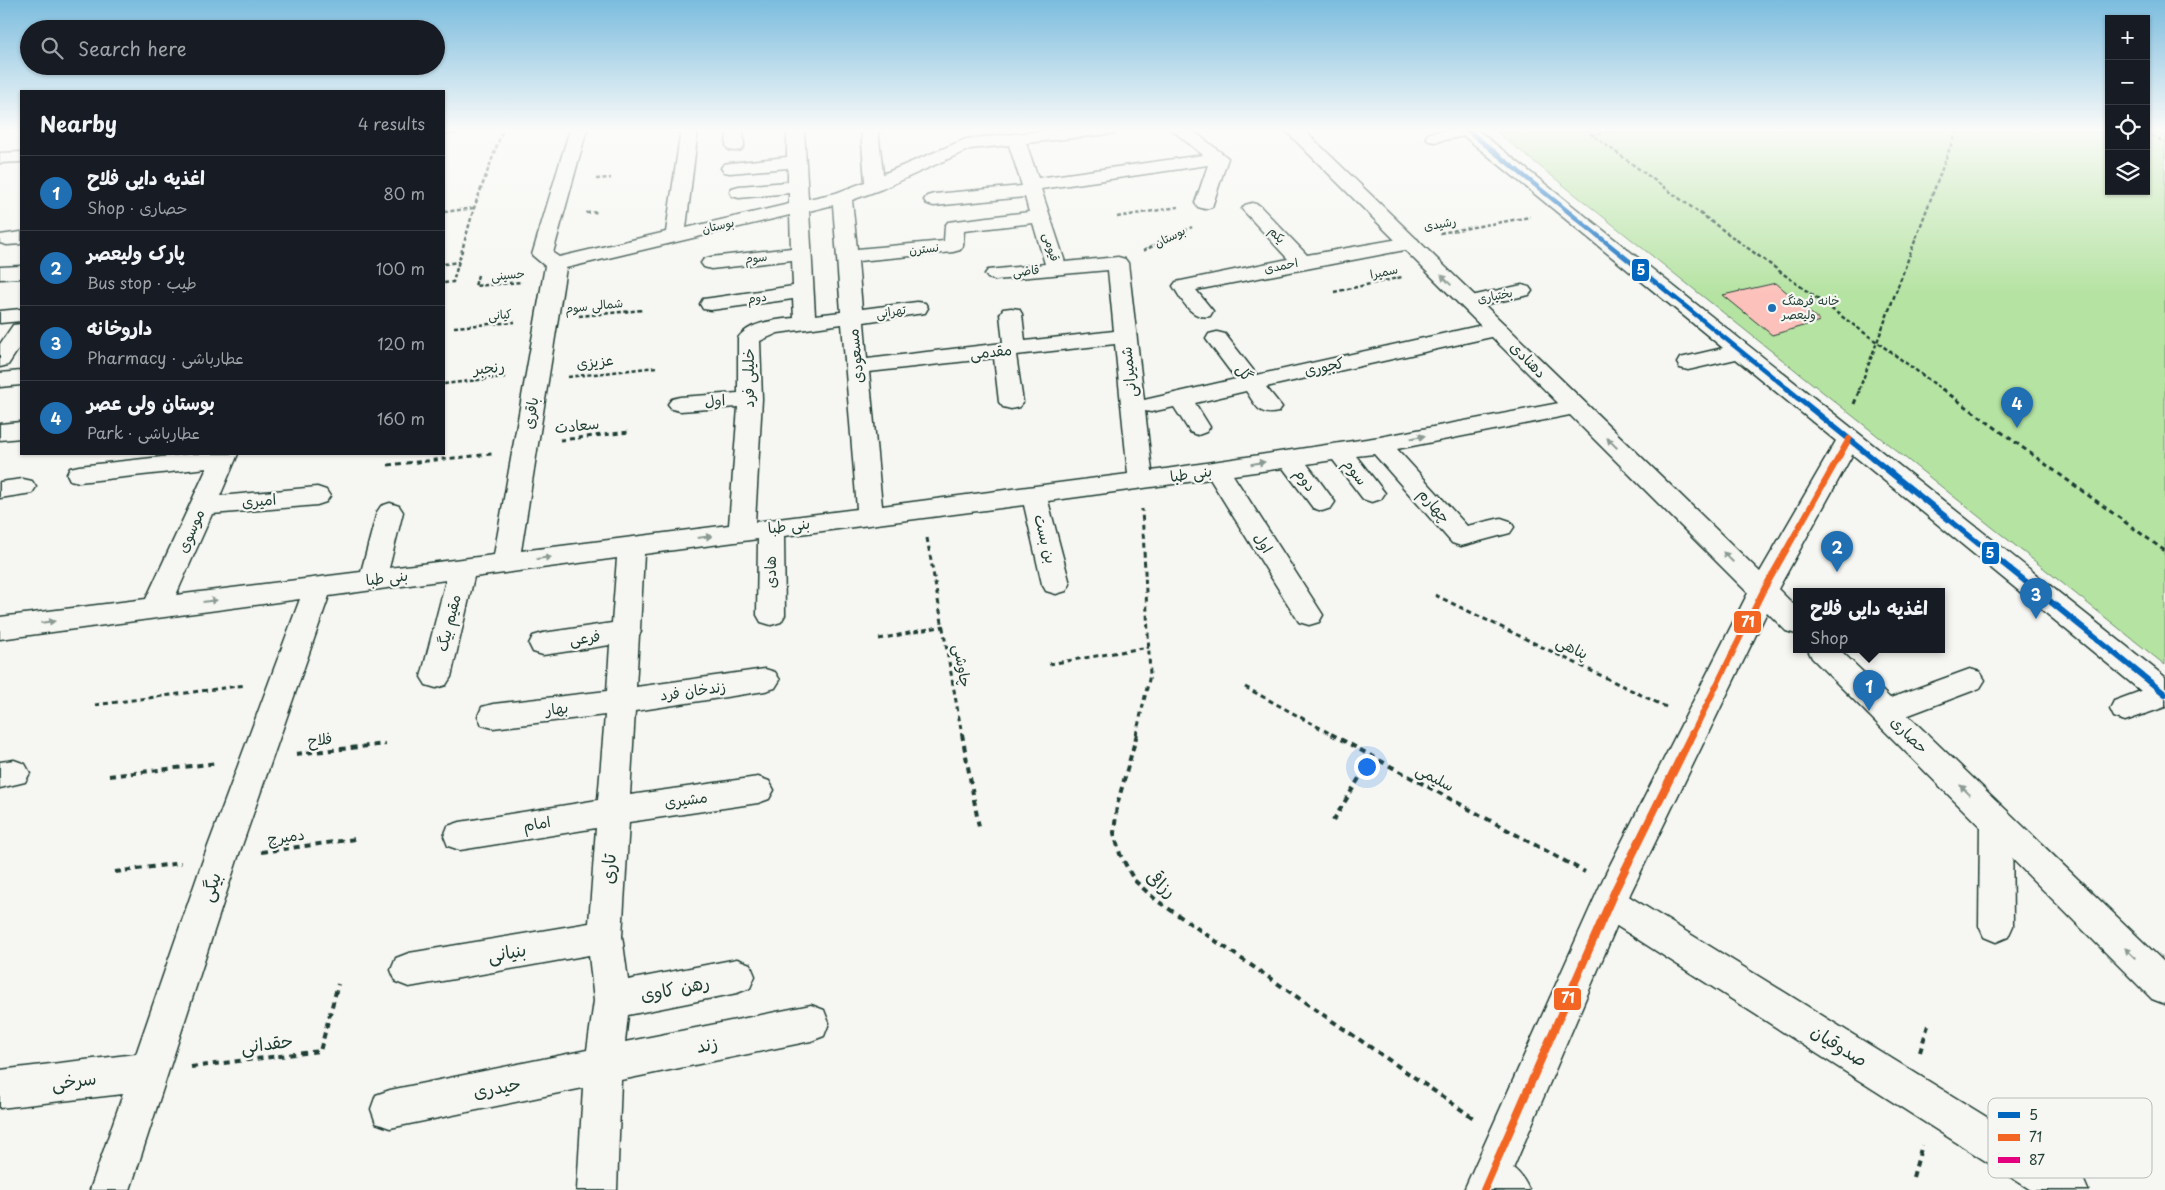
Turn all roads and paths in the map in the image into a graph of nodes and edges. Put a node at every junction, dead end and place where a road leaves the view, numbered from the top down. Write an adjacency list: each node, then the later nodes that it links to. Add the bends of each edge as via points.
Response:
1 (483, 185): 19 (path)
2 (562, 185): 36 (street, via 542,255)
3 (682, 185): 25 (street)
4 (875, 185): 15 (street, بوستان)
5 (1031, 185): 13 (street, قیومی)
6 (1054, 185): 13 (street)
7 (1211, 185): 17 (street)
8 (1350, 185): 26 (street, دهنادی)
9 (1536, 185): 21 (street)
10 (1660, 185): 61 (path)
11 (1936, 185): 61 (path)
12 (798, 187): 14 (street); 18 (street)
13 (1032, 188): 16 (street); 23 (street, قیومی)
14 (739, 192)
15 (842, 197): 18 (street, بوستان); 28 (street, مسعودی)
16 (934, 200)
17 (1205, 203): 24 (path); 31 (path, بوستان, via 1194,226)
18 (799, 207): 25 (street, بوستان); 27 (street)
19 (474, 208): 22 (path); 29 (path)
20 (1252, 208): 30 (street, یکم)
21 (1567, 210): 26 (path, رشیدی); 63 (street)
22 (445, 212)
23 (1041, 216): 28 (street, نسترن, via 955,226 954,246); 34 (street, قیومی)
24 (1117, 217)
25 (675, 236): 36 (street, بوستان)
26 (1407, 241): 30 (street, احمدی); 35 (street, دهنادی)
27 (801, 252): 33 (street, سوم); 42 (street)
28 (848, 256): 53 (street, مسعودی)
29 (459, 262): 32 (path); 41 (path, via 453,282)
30 (1302, 262): 49 (street, احمدی, via 1183,286)
31 (1118, 263): 34 (street, قیومی); 59 (street, شمیرانی)
32 (445, 264)
33 (711, 264)
34 (1057, 269): 39 (street, قاضی)
35 (1436, 270): 44 (path, سمیرا); 45 (street, دهنادی, one-way to 35)
36 (554, 271): 40 (path, حسینی, via 476,286); 54 (street, باقری)
37 (20, 272): 38 (street)
38 (0, 274)
39 (995, 274)
40 (478, 275)
41 (445, 283)
42 (803, 291): 46 (street, دوم); 55 (street)
43 (1522, 291): 45 (street, بختیاری)
44 (1334, 292)
45 (1468, 302): 57 (street, دهنادی)
46 (710, 304)
47 (918, 308): 53 (street, تهرانی)
48 (643, 310): 54 (path, شمالی سوم)
49 (1202, 311)
50 (1011, 314): 62 (street)
51 (20, 315): 52 (street)
52 (0, 317)
53 (852, 318): 55 (street, تهرانی); 67 (street, مسعودی)
54 (546, 320): 56 (path, کیانی); 69 (street, باقری)
55 (805, 324): 75 (street, خلیلی فرد, via 762,330 749,338)
56 (454, 327)
57 (1496, 329): 68 (street, کجوری); 81 (street, دهنادی)
58 (20, 332): 64 (street)
59 (1125, 336): 62 (street, مقدمی); 95 (street, شمیرانی)
60 (1217, 339): 72 (street, گل)
61 (1877, 343): 86 (path); 108 (path)
62 (1010, 350): 67 (street, مقدمی); 77 (street)
63 (1741, 351): 65 (street); 86 (street)
64 (9, 354)
65 (1688, 363)
66 (657, 366): 69 (path, عزیزی)
67 (857, 367): 103 (street, مسعودی)
68 (1314, 369): 72 (street, کجوری); 74 (street)
69 (537, 377): 73 (path, رنجبر); 88 (street, باقری)
70 (20, 378): 71 (street)
71 (0, 380)
72 (1251, 383): 76 (street, کجوری); 80 (street, گل)
73 (445, 384)
74 (1328, 388)
75 (750, 398): 78 (street, اول); 106 (street, خلیلی فرد)
76 (1181, 399): 79 (street, کجوری); 82 (street)
77 (1011, 402)
78 (680, 404)
79 (1151, 405)
80 (1270, 407)
81 (1575, 407): 87 (street, بنی طبا, one-way to 81); 114 (street, دهنادی, one-way to 81)
82 (1198, 427)
83 (20, 430): 84 (street)
84 (0, 432)
85 (629, 432): 88 (path, سعادت)
86 (1846, 436): 114 (street); 133 (street)
87 (1380, 444): 89 (street, بنی طبا); 104 (street, چهارم, via 1461,537)
88 (526, 447): 92 (path); 109 (street, باقری)
89 (1339, 451): 91 (street, بنی طبا); 96 (street, سوم)
90 (225, 456): 94 (street); 100 (street, موسوی)
91 (1289, 458): 93 (street, بنی طبا, one-way to 91); 99 (street, دوم)
92 (388, 465)
93 (1217, 470): 95 (street, بنی طبا); 118 (street, اول)
94 (79, 474)
95 (1141, 481): 97 (street, بنی طبا); 125 (path, رزاقی)
96 (1372, 493)
97 (1034, 495): 101 (street, بنی طبا); 112 (street, بن بست)
98 (317, 496): 100 (street, امیری)
99 (1322, 502)
100 (202, 506): 116 (street, موسوی)
101 (921, 510): 103 (street, بنی طبا); 120 (path, چاوشی)
102 (390, 512): 111 (street)
103 (870, 516): 105 (street, بنی طبا)
104 (1501, 527)
105 (771, 529): 106 (street, بنی طبا); 117 (street, هادی)
106 (741, 533): 107 (street, بنی طبا, one-way to 106)
107 (631, 547): 109 (street, بنی طبا, one-way to 107); 122 (street, تاری)
108 (2165, 551)
109 (506, 563): 110 (street, بنی طبا)
110 (462, 568): 111 (street, بنی طبا); 128 (street, مقیم بیگ)
111 (372, 580): 113 (street, بنی طبا)
112 (1056, 584)
113 (318, 587): 116 (street, بنی طبا, one-way to 113); 129 (street, بیگی)
114 (1763, 591): 119 (street); 139 (street)
115 (1435, 594): 139 (path, پناهی)
116 (156, 608): 121 (street, بنی طبا, one-way to 116)
117 (771, 615)
118 (1309, 615)
119 (1793, 621)
120 (944, 626): 123 (path); 148 (path, چاوشی)
121 (0, 628)
122 (627, 632): 124 (street, فرعی); 134 (street, تاری)
123 (879, 639)
124 (543, 644)
125 (1149, 647): 127 (path); 167 (path, رزاقی, via 1150,675 1117,805 1114,833 1120,854 1134,880 1156,900)
126 (1825, 653): 137 (street, حصاری)
127 (1049, 664)
128 (436, 677)
129 (285, 680): 135 (path); 142 (street, بیگی)
130 (765, 680): 134 (street, زندخان فرد)
131 (1970, 680): 137 (street)
132 (1245, 687): 141 (path, سلیمی)
133 (2165, 694): 136 (street)
134 (620, 701): 138 (street, بهار); 145 (street, تاری)
135 (95, 705)
136 (2125, 709)
137 (1886, 712): 147 (street, حصاری, one-way to 137)
138 (493, 716)
139 (1699, 722): 153 (street)
140 (386, 744): 142 (path, فلاح)
141 (1372, 757): 146 (path); 153 (path, سلیمی)
142 (257, 758): 143 (path, فلاح); 151 (street, بیگی)
143 (109, 776)
144 (758, 790): 145 (street, مشیری)
145 (613, 811): 149 (street, امام); 155 (street, تاری)
146 (1333, 821)
147 (1996, 821): 154 (street); 159 (street, حصاری, one-way to 147)
148 (980, 827)
149 (460, 836)
150 (355, 839): 151 (path, دمیرچ)
151 (221, 857): 152 (path, دمیرچ); 163 (street, بیگی)
152 (115, 872)
153 (1613, 896): 166 (street, صدوقیان); 167 (street)
154 (1996, 926)
155 (605, 936): 156 (street, بنیانی); 160 (street, تاری)
156 (409, 970)
157 (737, 976): 160 (street, رهن کاوی)
158 (338, 984): 163 (path, حقدانی, via 320,1051)
159 (2165, 987)
160 (612, 1001): 162 (street, تاری)
161 (811, 1024): 162 (street, زند)
162 (603, 1067): 165 (street, حیدری); 171 (street, تاری)
163 (148, 1072): 164 (street, سرخی); 170 (street, بیگی)
164 (0, 1089)
165 (390, 1109)
166 (1988, 1138)
167 (1506, 1140): 169 (street)
168 (2049, 1178): 172 (street, صدوقیان)
169 (1495, 1185)
170 (110, 1190)
171 (597, 1190)
172 (2068, 1190)

